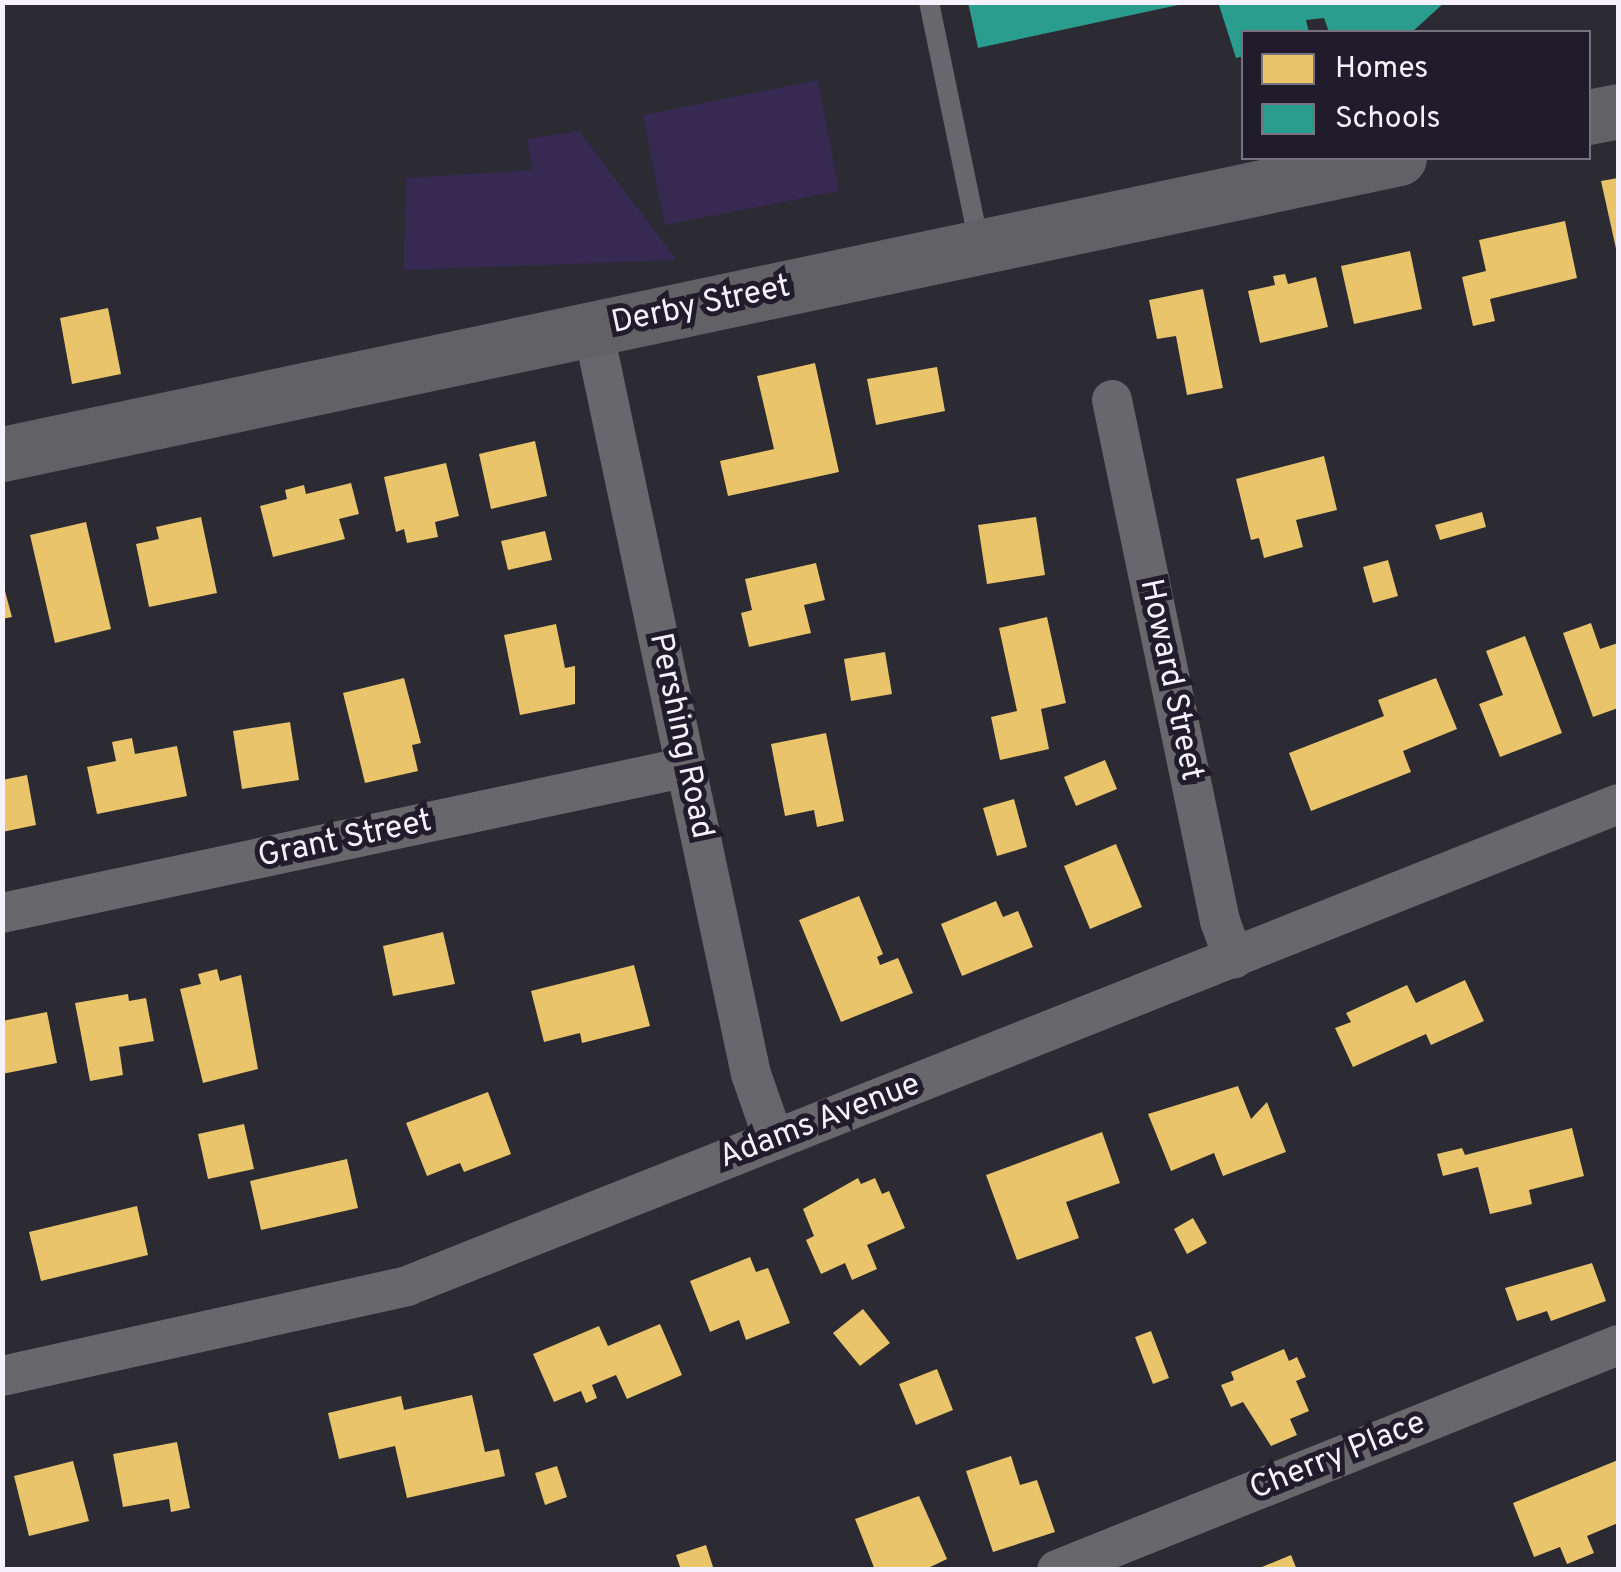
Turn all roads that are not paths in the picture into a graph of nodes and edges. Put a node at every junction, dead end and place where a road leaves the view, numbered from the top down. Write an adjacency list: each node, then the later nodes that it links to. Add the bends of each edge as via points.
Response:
1 (929, 2): 5 (lane)
2 (1618, 111): 3 (street)
3 (1591, 116)
4 (1389, 160): 5 (street, Derby Street)
5 (979, 246): 6 (street, Derby Street)
6 (593, 329): 8 (street, Derby Street); 9 (street, Pershing Road)
7 (1112, 400): 12 (street, Howard Street, via 1220,921)
8 (2, 454)
9 (688, 767): 11 (street, Grant Street); 13 (street, Pershing Road, via 751,1074)
10 (1618, 804): 12 (street, Adams Avenue)
11 (2, 913)
12 (1234, 959): 13 (street, Adams Avenue)
13 (774, 1140): 15 (street, Adams Avenue, via 379,1294)
14 (1618, 1345): 16 (street, Cherry Place)
15 (2, 1376)
16 (1057, 1570)

